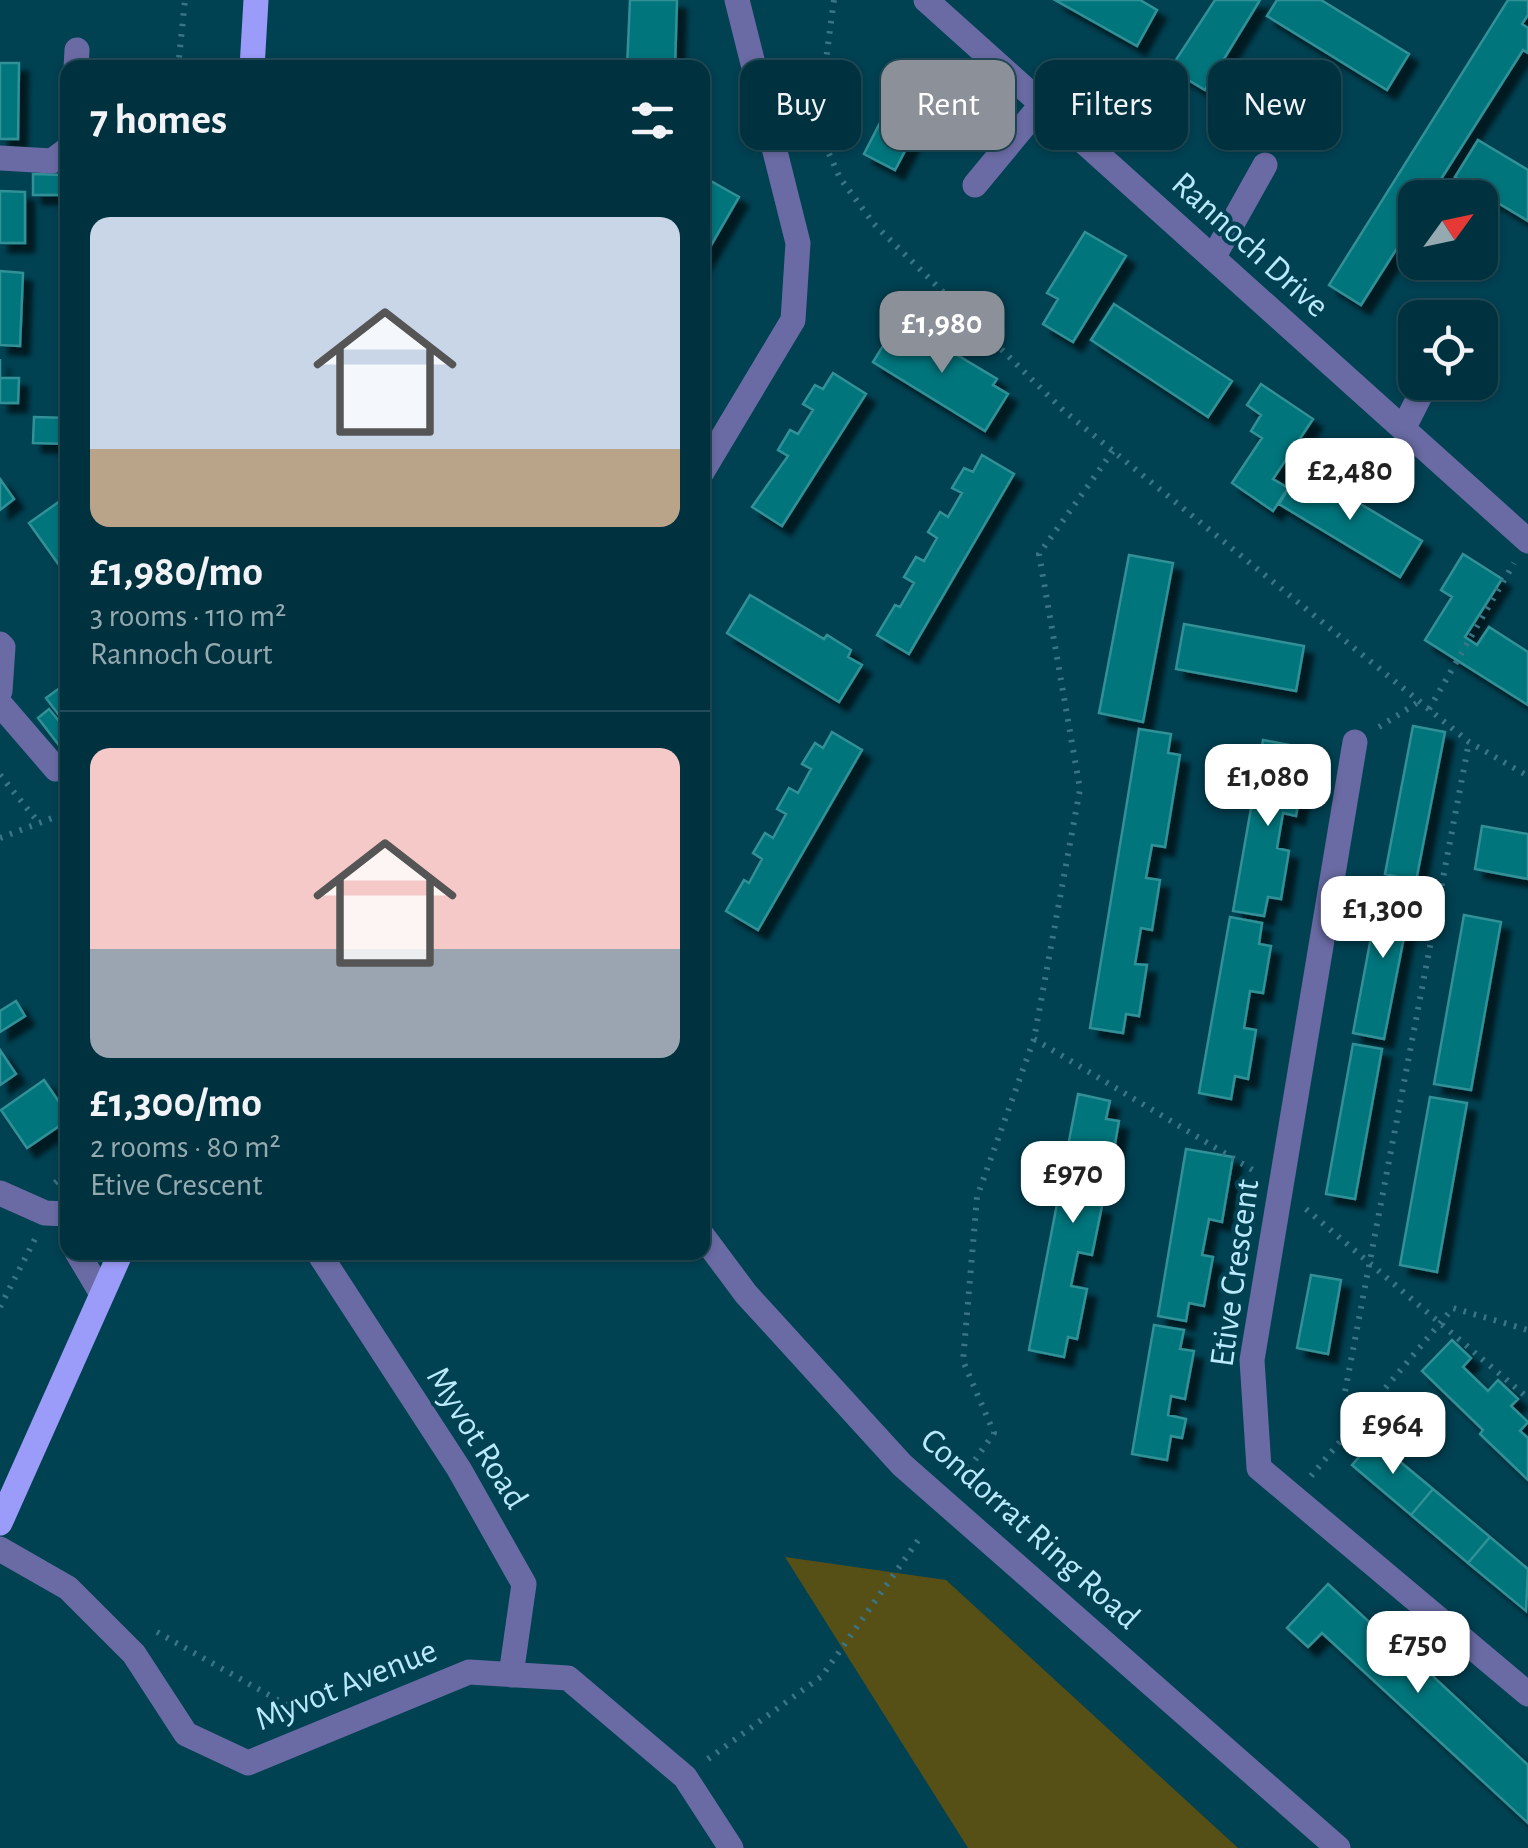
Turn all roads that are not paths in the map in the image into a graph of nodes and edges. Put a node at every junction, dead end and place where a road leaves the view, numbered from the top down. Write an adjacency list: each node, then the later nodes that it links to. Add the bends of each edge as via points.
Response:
1 (256, 0): 4 (main road)
2 (737, 0): 15 (street, via 798,242 793,320)
3 (926, 0): 5 (street, Rannoch Drive)
4 (252, 60)
5 (1035, 98)
6 (1035, 113): 11 (street)
7 (1093, 150): 12 (street, Rannoch Drive)
8 (60, 155): 9 (street, via 52,161)
9 (0, 158)
10 (1265, 165): 12 (street)
11 (976, 186)
12 (1212, 258): 14 (street, Rannoch Drive)
13 (1418, 400): 14 (street)
14 (1403, 429): 16 (street, Rannoch Drive)
15 (710, 459)
16 (1528, 541)
17 (2, 646): 18 (street)
18 (0, 692)
19 (0, 704): 21 (street)
20 (1355, 742): 32 (street, Etive Crescent, via 1252,1360 1259,1468)
21 (56, 769)
22 (0, 1193): 23 (street)
23 (56, 1213)
24 (710, 1246): 34 (street, Condorrat Ring Road, via 902,1465)
25 (82, 1260): 28 (street)
26 (117, 1260): 28 (main road)
27 (323, 1260): 31 (street, Myvot Road, via 459,1469 524,1584)
28 (102, 1294): 29 (main road)
29 (0, 1523)
30 (0, 1548): 31 (street, Myvot Avenue, via 68,1588 134,1654 186,1734 248,1763 469,1672)
31 (511, 1675): 33 (street, Myvot Avenue, via 568,1678 685,1777)
32 (1528, 1694)
33 (731, 1848)
34 (1338, 1848)

